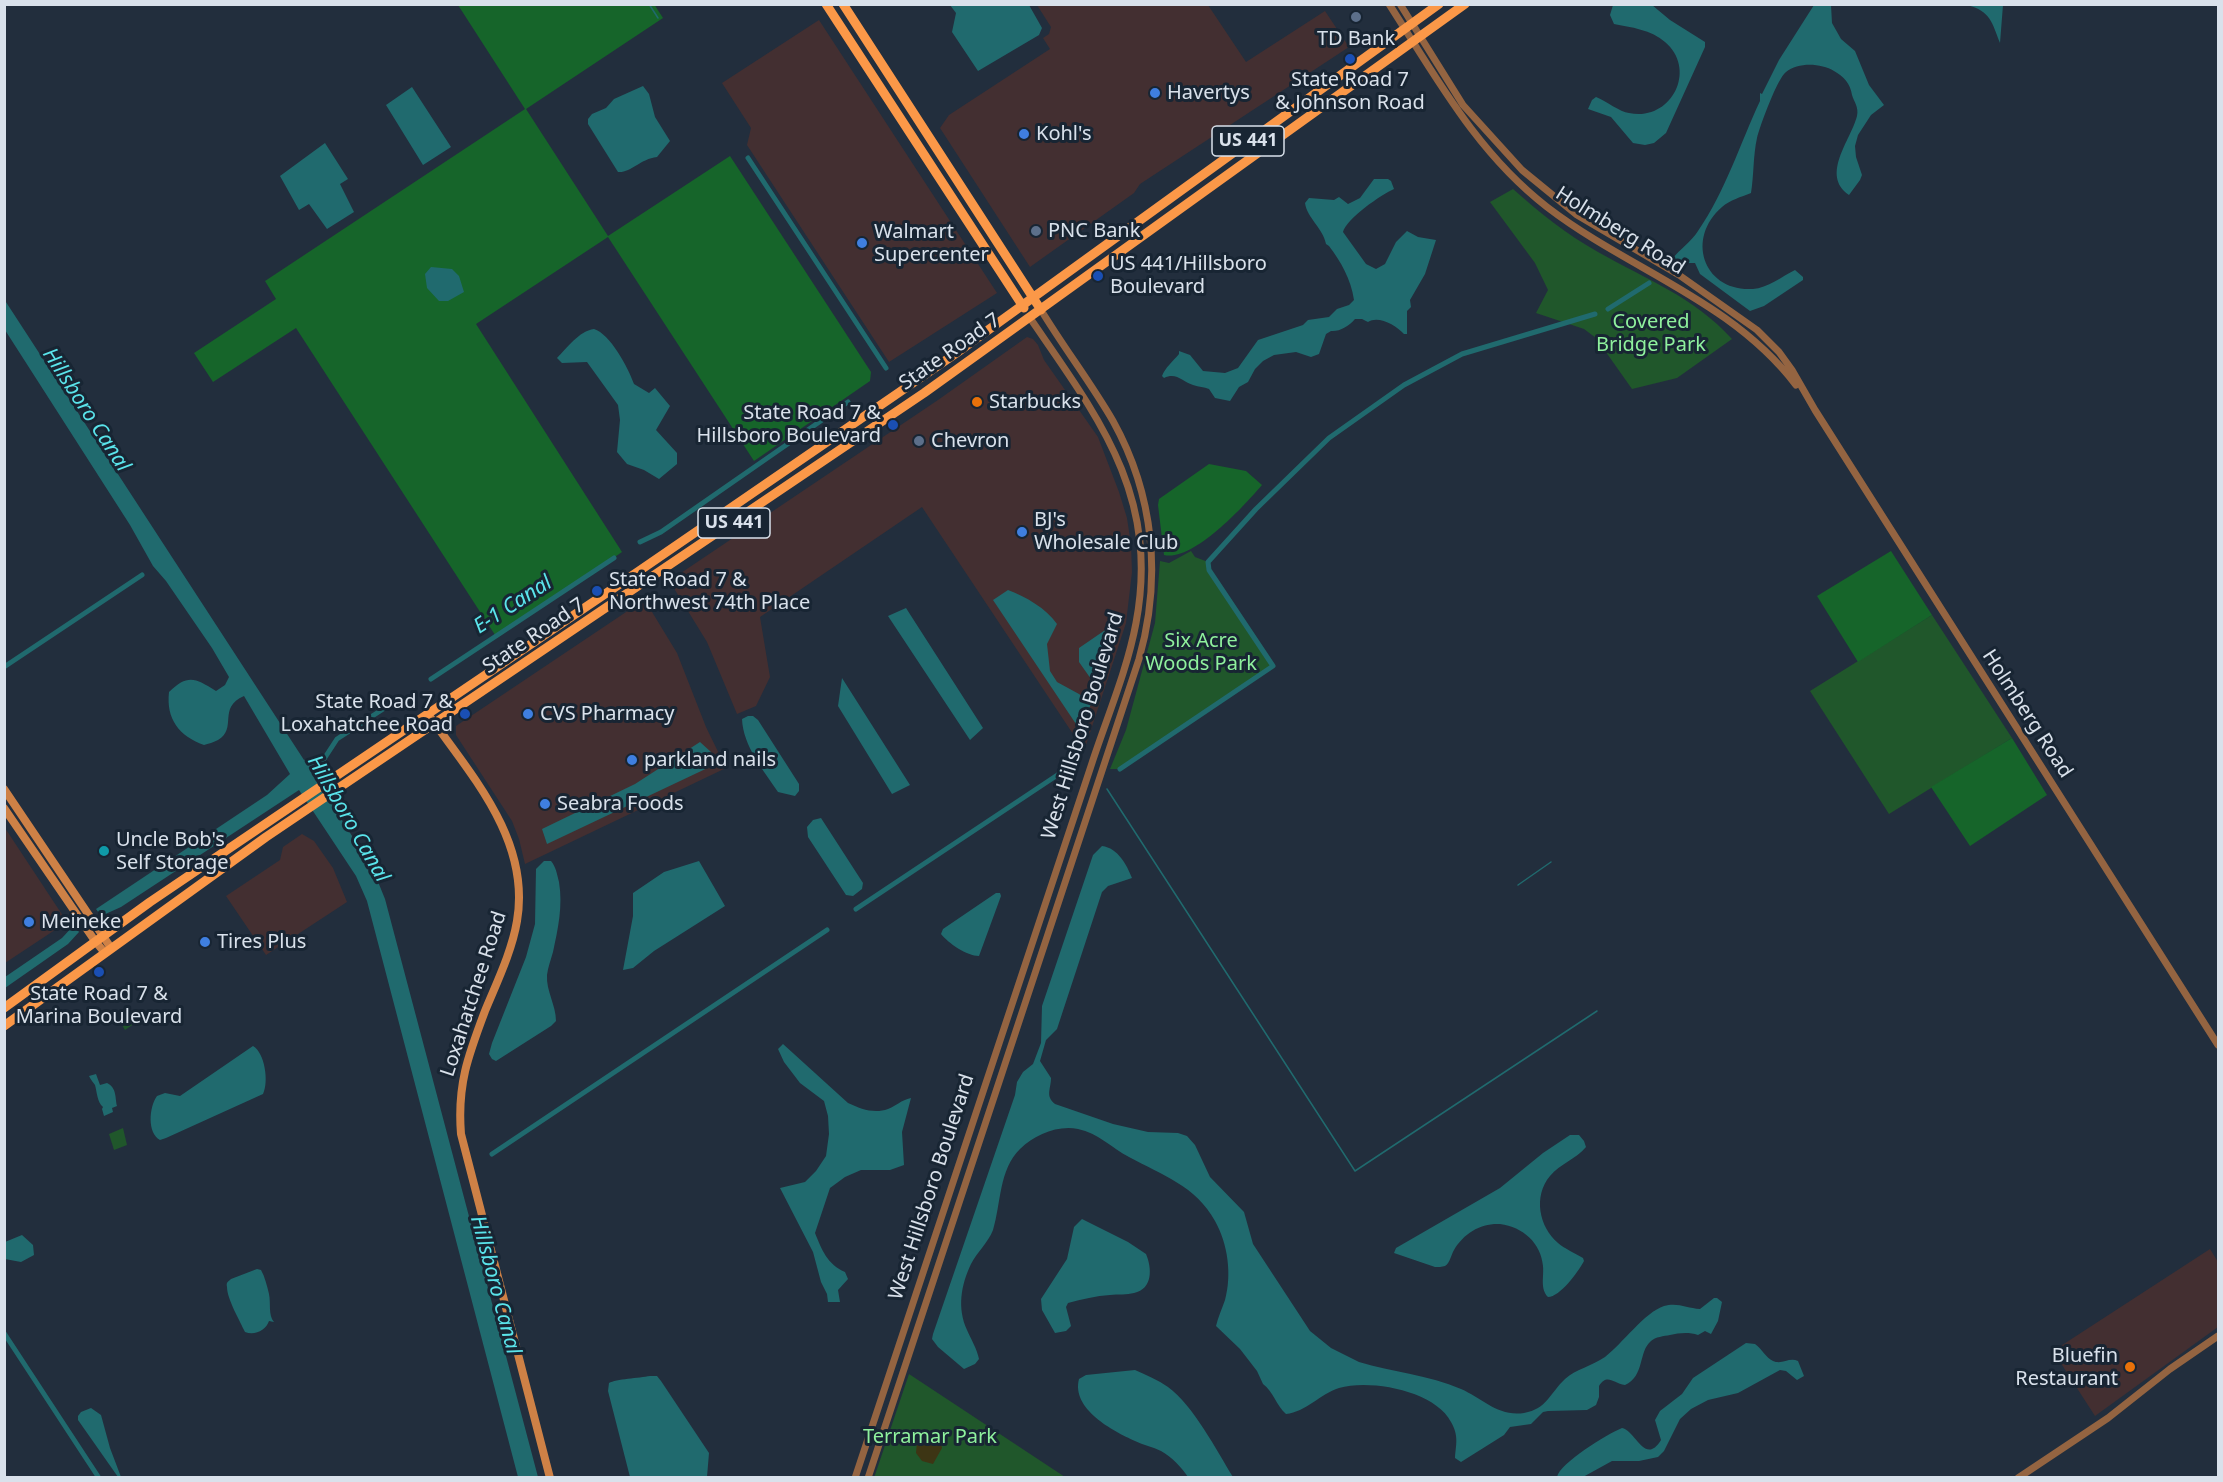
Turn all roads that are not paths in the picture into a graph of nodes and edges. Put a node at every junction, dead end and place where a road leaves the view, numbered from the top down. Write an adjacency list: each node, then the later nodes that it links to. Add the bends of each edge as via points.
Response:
1 (826, 4): 9 (main road, West Hillsboro Boulevard)
2 (843, 4): 10 (main road, West Hillsboro Boulevard)
3 (1389, 4): 7 (street)
4 (1400, 4): 7 (street)
5 (1439, 4): 7 (main road, State Road 7 / US 441)
6 (1465, 4): 8 (main road, State Road 7 / US 441)
7 (1408, 26): 8 (street); 13 (main road, State Road 7 / US 441)
8 (1416, 38): 15 (main road, State Road 7 / US 441); 21 (street, Holmberg Road, via 1464,105 1522,170 1577,215 1679,275 1757,330 1779,352); 21 (street, Holmberg Road, via 1476,138 1521,185 1573,226 1679,287 1742,330 1773,356)
9 (895, 109): 10 (main road, via 912,123); 11 (main road, West Hillsboro Boulevard)
10 (921, 124): 12 (main road, West Hillsboro Boulevard)
11 (906, 126): 12 (main road); 18 (main road, West Hillsboro Boulevard)
12 (930, 138): 17 (main road, West Hillsboro Boulevard)
13 (1234, 151): 14 (main road, State Road 7 / US 441); 15 (main road, via 1226,166)
14 (1206, 171): 16 (main road); 17 (main road, State Road 7 / US 441)
15 (1228, 174): 16 (main road, State Road 7 / US 441)
16 (1196, 197): 19 (main road, State Road 7 / US 441)
17 (1033, 297): 18 (main road, State Road 7 / US 441); 19 (main road, West Hillsboro Boulevard)
18 (1022, 305): 20 (main road, West Hillsboro Boulevard); 22 (main road, State Road 7 / US 441)
19 (1041, 310): 20 (main road, State Road 7 / US 441); 24 (street, West Hillsboro Boulevard, via 1113,422)
20 (1030, 318): 23 (main road, State Road 7 / US 441); 25 (street, West Hillsboro Boulevard, via 1105,432)
21 (1809, 401): 40 (street, Holmberg Road)
22 (838, 434): 23 (main road, via 824,451); 27 (main road, State Road 7 / US 441)
23 (820, 464): 29 (main road, State Road 7 / US 441)
24 (1143, 492): 25 (street); 26 (street, West Hillsboro Boulevard)
25 (1131, 497): 26 (street); 43 (street, West Hillsboro Boulevard, via 1141,576 1131,642)
26 (1144, 500): 44 (street, West Hillsboro Boulevard, via 1152,545 1152,573 1142,648)
27 (666, 553): 28 (main road, State Road 7 / US 441); 29 (main road, via 649,571)
28 (639, 571): 30 (main road); 31 (main road, State Road 7 / US 441)
29 (646, 582): 30 (main road, State Road 7 / US 441)
30 (620, 599): 32 (main road, State Road 7 / US 441)
31 (428, 714): 32 (main road, Loxahatchee Road); 35 (main road, State Road 7 / US 441)
32 (435, 724): 37 (main road, State Road 7 / US 441, via 307,809); 42 (main road, Loxahatchee Road, via 502,823 516,864 517,923 464,1072 459,1093 460,1134)
33 (4, 789): 35 (main road)
34 (4, 808): 36 (main road)
35 (104, 935): 36 (main road, State Road 7 / US 441); 37 (main road)
36 (95, 941): 37 (main road); 38 (main road, State Road 7 / US 441)
37 (108, 951): 39 (main road, State Road 7 / US 441)
38 (4, 1008)
39 (4, 1026)
40 (2218, 1045)
41 (2218, 1336): 45 (street, via 2108,1418)
42 (550, 1478)
43 (855, 1478)
44 (868, 1478)
45 (2018, 1478)

